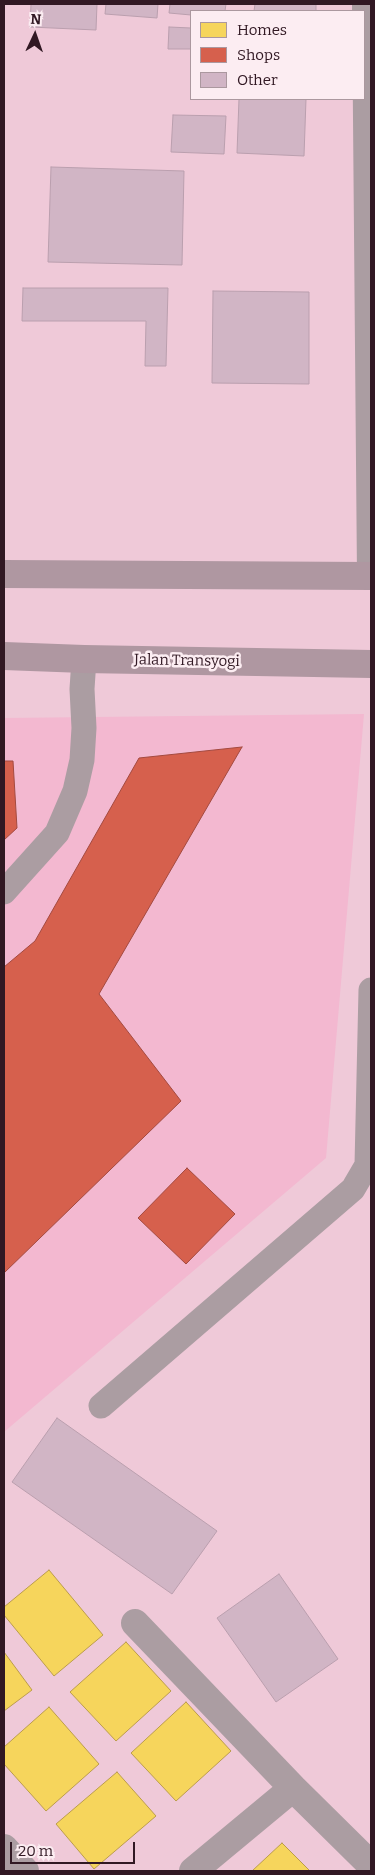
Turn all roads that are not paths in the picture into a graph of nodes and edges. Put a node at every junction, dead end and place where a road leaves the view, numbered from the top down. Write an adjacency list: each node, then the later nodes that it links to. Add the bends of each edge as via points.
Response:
1 (366, 4): 3 (street)
2 (4, 574): 3 (highway)
3 (371, 576)
4 (4, 656): 5 (highway, Jalan Transyogi)
5 (84, 659): 6 (highway, Jalan Transyogi); 7 (lane, via 82,760 75,791 57,833)
6 (371, 664)
7 (4, 892)
8 (371, 990): 9 (lane, via 367,1165 353,1189)
9 (101, 1406)
10 (135, 1623): 11 (street)
11 (293, 1788): 13 (street); 15 (street)
12 (4, 1848): 14 (street)
13 (371, 1865)
14 (25, 1871)
15 (193, 1871)

